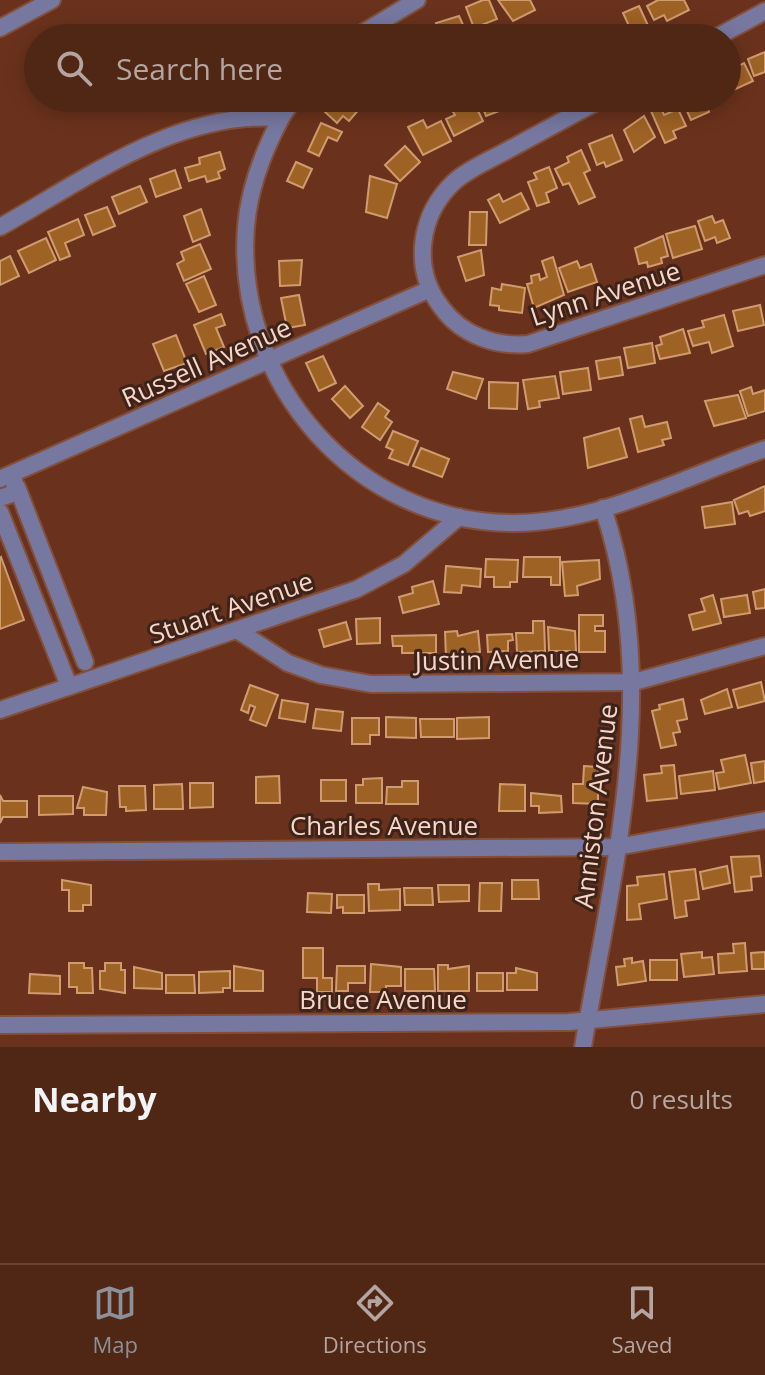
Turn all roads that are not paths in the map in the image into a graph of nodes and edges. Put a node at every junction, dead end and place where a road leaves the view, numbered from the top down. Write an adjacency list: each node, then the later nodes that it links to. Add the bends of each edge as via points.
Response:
1 (52, 0): 6 (street)
2 (417, 0): 4 (street)
3 (765, 11): 5 (street)
4 (377, 24)
5 (741, 24)
6 (0, 28)
7 (285, 112): 9 (street)
8 (579, 112): 12 (street, via 453,183 434,206 424,234 422,254)
9 (281, 118): 10 (street, via 231,118 180,132); 13 (street, via 255,178 246,227 248,295)
10 (0, 227)
11 (765, 265): 12 (street, Lynn Avenue, via 544,340 518,344 489,340 462,328)
12 (430, 289): 13 (street, Russell Avenue)
13 (268, 361): 15 (street, Russell Avenue); 19 (street, via 301,418 348,465 406,500)
14 (765, 449): 17 (street)
15 (9, 480): 16 (street, Russell Avenue, via 13,494); 22 (street)
16 (0, 498)
17 (603, 508): 19 (street, via 531,522); 25 (street, Anniston Avenue, via 628,609)
18 (0, 512): 23 (street)
19 (459, 517): 20 (street, Stuart Avenue, via 389,573)
20 (237, 630): 24 (street, Stuart Avenue); 25 (street, Justin Avenue, via 305,670 371,684)
21 (765, 646): 25 (street, Justin Avenue)
22 (85, 662): 23 (street); 24 (street)
23 (63, 670): 26 (street)
24 (94, 678): 26 (street, Stuart Avenue)
25 (634, 682): 29 (street, Anniston Avenue, via 630,766)
26 (69, 686): 27 (street, Stuart Avenue)
27 (0, 710)
28 (765, 820): 29 (street, Charles Avenue)
29 (617, 847): 30 (street, Charles Avenue); 32 (street, Anniston Avenue)
30 (0, 852)
31 (765, 1004): 32 (street, Bruce Avenue)
32 (587, 1021): 33 (street, Bruce Avenue); 34 (street, Anniston Avenue)
33 (0, 1025)
34 (583, 1047)

